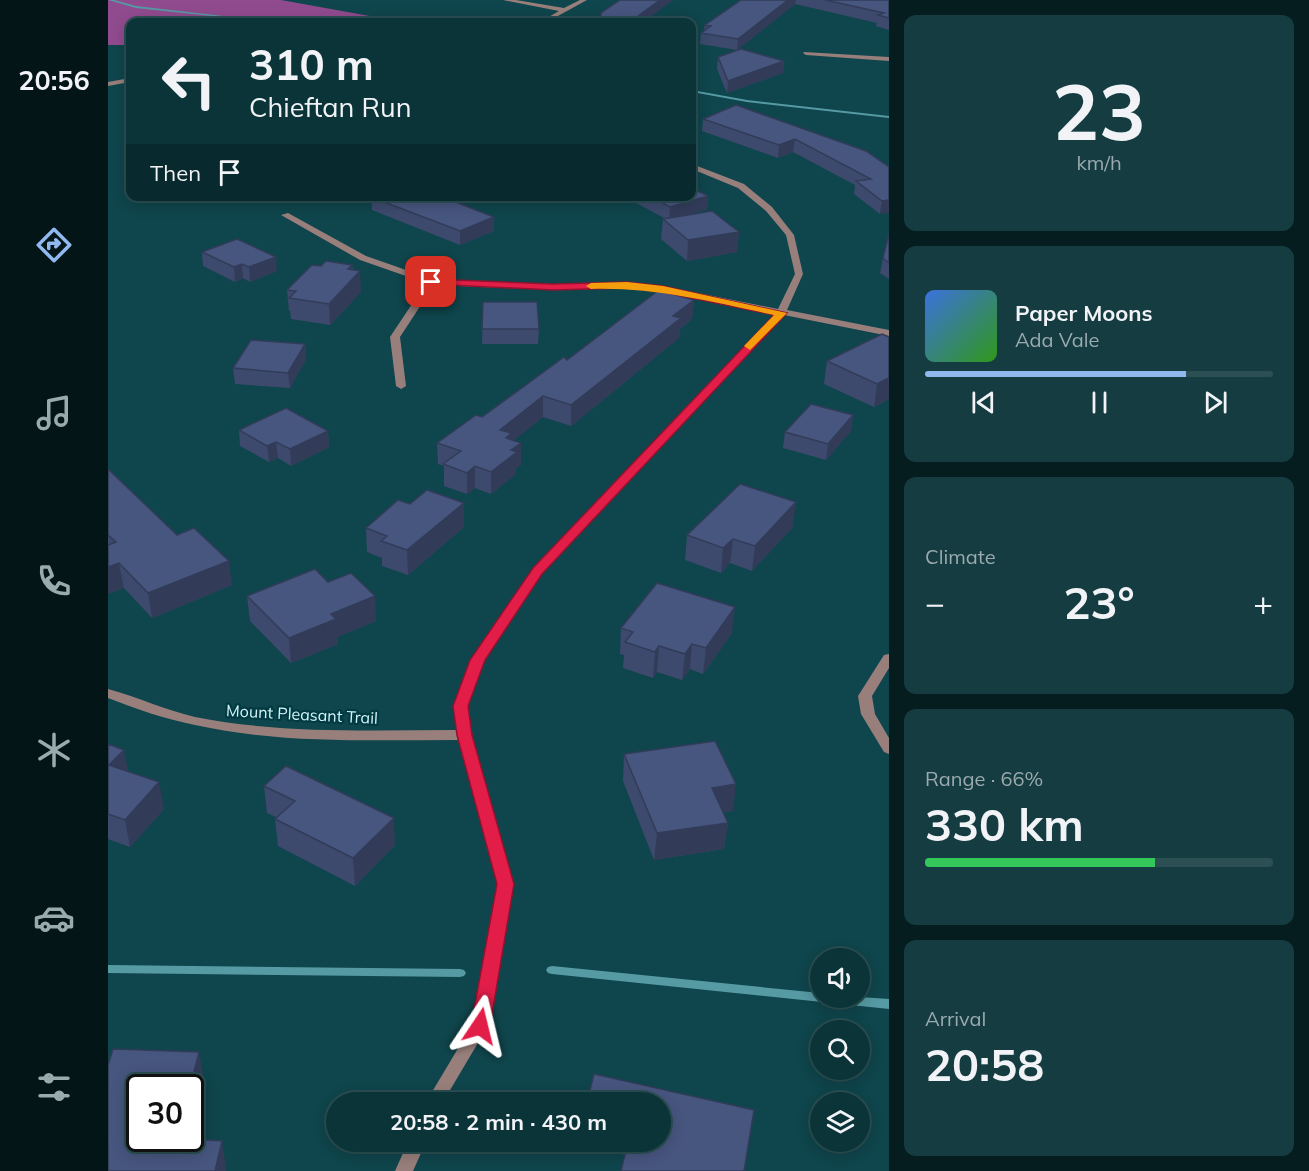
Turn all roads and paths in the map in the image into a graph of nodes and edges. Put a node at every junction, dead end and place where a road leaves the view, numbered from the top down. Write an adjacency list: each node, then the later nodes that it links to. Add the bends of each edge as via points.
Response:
1 (506, 0): 3 (street)
2 (584, 0): 3 (street)
3 (565, 10): 4 (street)
4 (550, 18)
5 (806, 53): 6 (street)
6 (889, 59)
7 (126, 81): 8 (street)
8 (108, 84)
9 (696, 168): 12 (street, via 741,186 769,209 790,235 799,274)
10 (285, 215): 11 (street, via 363,258)
11 (431, 282): 12 (street, via 508,287 627,285); 14 (street, via 395,337)
12 (781, 313): 13 (street); 17 (street, via 537,571 477,660 461,706)
13 (889, 333)
14 (401, 386)
15 (889, 658): 18 (street, via 865,696 868,714)
16 (108, 693): 17 (street, Mount Pleasant Trail, via 146,710 191,722 251,731)
17 (464, 735): 19 (street, via 506,884 480,1026)
18 (889, 749)
19 (440, 1092)
20 (413, 1152): 21 (street)
21 (404, 1171)

